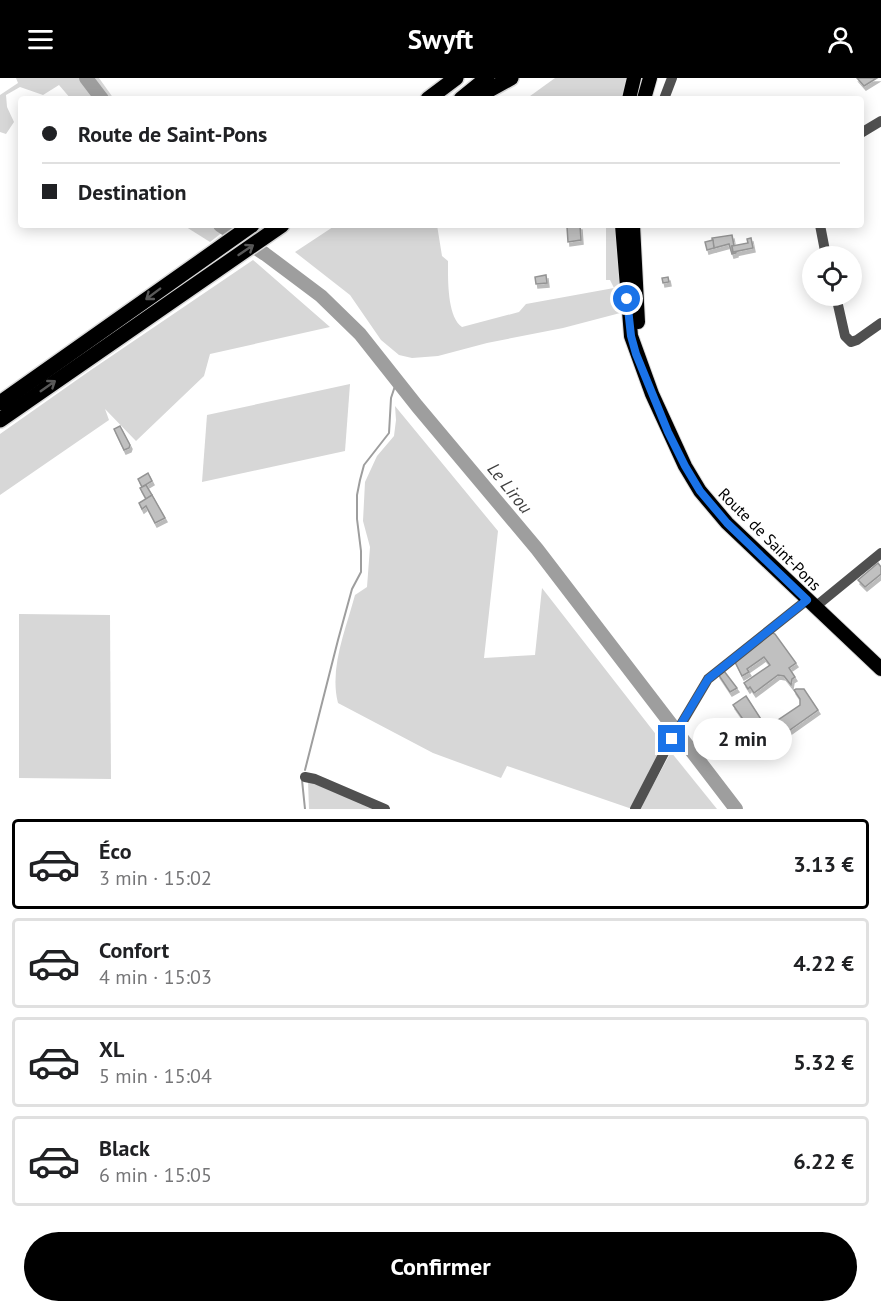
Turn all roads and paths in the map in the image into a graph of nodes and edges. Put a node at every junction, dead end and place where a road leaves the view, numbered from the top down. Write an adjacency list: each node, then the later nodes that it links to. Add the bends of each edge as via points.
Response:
1 (449, 78): 8 (highway)
2 (456, 78): 9 (highway)
3 (487, 78): 10 (highway)
4 (511, 78): 11 (highway)
5 (634, 78): 12 (main road)
6 (650, 78): 13 (main road)
7 (672, 78): 14 (street)
8 (430, 96)
9 (431, 96)
10 (464, 96)
11 (478, 96)
12 (630, 96)
13 (645, 96)
14 (665, 96)
15 (881, 121): 16 (street)
16 (864, 131)
17 (248, 228): 26 (highway, one-way to 26)
18 (278, 228): 27 (highway, one-way to 18)
19 (622, 228): 25 (main road, Route de Saint-Pons, via 631,336)
20 (633, 228): 25 (main road, Route de Saint-Pons, via 638,322)
21 (821, 228): 22 (street)
22 (824, 246)
23 (838, 306): 24 (street, via 850,342)
24 (881, 323)
25 (646, 380): 29 (main road, Route de Saint-Pons, via 673,443 700,491 727,523)
26 (0, 403)
27 (0, 420)
28 (881, 553): 29 (street)
29 (811, 604): 30 (main road, Route de Saint-Pons); 33 (street, via 708,679)
30 (881, 669)
31 (305, 777): 32 (street)
32 (385, 809)
33 (635, 809)

